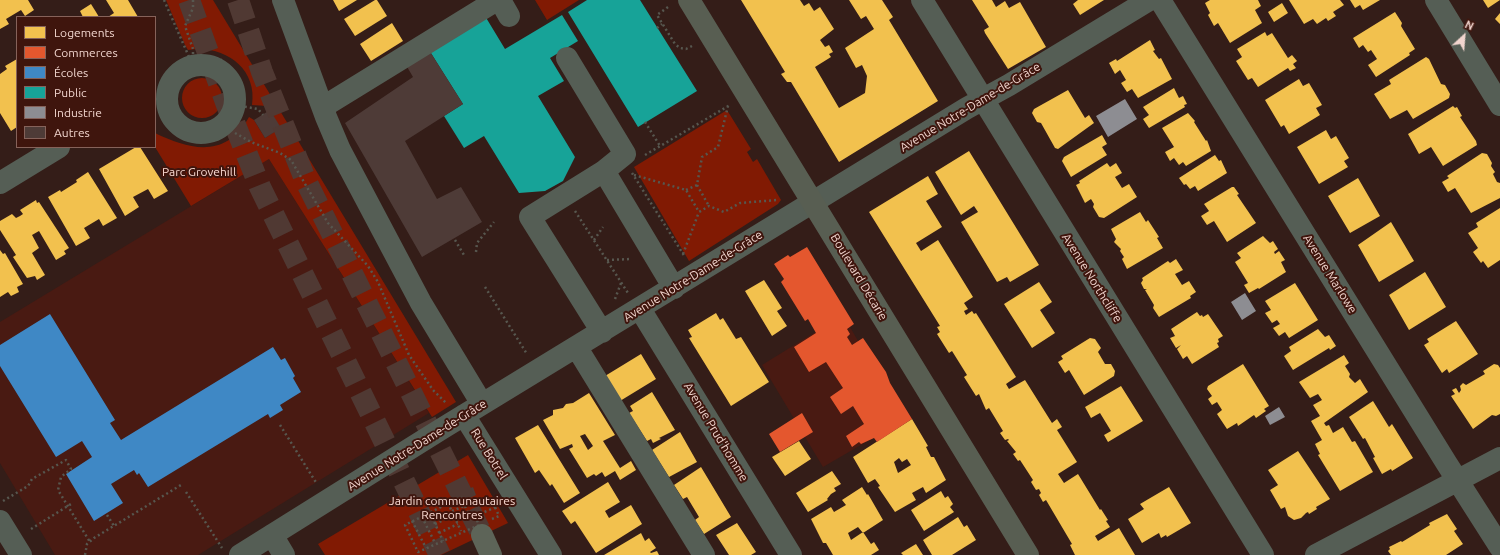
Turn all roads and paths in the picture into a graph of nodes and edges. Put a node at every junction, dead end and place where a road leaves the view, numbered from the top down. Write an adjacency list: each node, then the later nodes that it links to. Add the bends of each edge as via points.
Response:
1 (164, 0): 15 (path)
2 (193, 0): 15 (path, via 193,8 185,26 193,50)
3 (283, 0): 20 (street, Rue Botrel)
4 (689, 0): 34 (main road, Boulevard Décarie)
5 (922, 0): 17 (street, Avenue Northcliffe)
6 (1149, 0): 17 (street, Avenue Notre-Dame-de-Grâce)
7 (1160, 0): 55 (street, Avenue Marlowe)
8 (1436, 0): 19 (street)
9 (502, 5): 20 (street)
10 (668, 7): 11 (path, via 657,14)
11 (662, 24): 12 (path); 13 (path, via 680,48)
12 (658, 28)
13 (692, 46)
14 (567, 58): 28 (street, via 625,154)
15 (193, 66): 16 (street, via 174,78); 18 (street, via 208,65 224,74 233,86)
16 (161, 100): 18 (street, via 184,128 199,132 215,130 221,126 229,118)
17 (983, 100): 34 (street, Avenue Notre-Dame-de-Grâce); 97 (street, Avenue Northcliffe)
18 (235, 105): 21 (path, via 258,109)
19 (1500, 105)
20 (323, 107): 52 (street, Rue Botrel, via 340,150 421,303)
21 (263, 115)
22 (645, 122): 24 (path)
23 (235, 133): 52 (path, via 251,142 280,152 291,160 328,223 368,266 378,282 409,355 433,390)
24 (660, 146): 26 (path); 31 (path, via 728,106 718,147 702,157)
25 (57, 148): 30 (street)
26 (641, 157)
27 (630, 169): 29 (path)
28 (604, 171): 47 (street); 49 (street, via 530,217)
29 (634, 175): 32 (path); 36 (path, via 683,254)
30 (0, 183)
31 (696, 184): 32 (path); 35 (path)
32 (686, 190): 36 (path)
33 (781, 200): 35 (path, via 740,203 724,212)
34 (813, 203): 47 (street, Avenue Notre-Dame-de-Grâce); 96 (main road, Boulevard Décarie)
35 (709, 206): 36 (path)
36 (699, 212)
37 (582, 221): 41 (path)
38 (494, 222): 42 (path, via 477,243)
39 (603, 227): 41 (path)
40 (455, 240): 43 (path)
41 (594, 240): 45 (path)
42 (476, 252)
43 (464, 255)
44 (637, 259): 45 (path)
45 (607, 260): 48 (path)
46 (485, 287): 51 (path)
47 (674, 288): 48 (street, Avenue Notre-Dame-de-Grâce)
48 (636, 303): 49 (street, Avenue Notre-Dame-de-Grâce); 95 (street, Avenue Prud'homme)
49 (602, 332): 50 (street, Avenue Notre-Dame-de-Grâce)
50 (577, 348): 52 (street, Avenue Notre-Dame-de-Grâce); 94 (street)
51 (531, 360)
52 (466, 409): 81 (street, Avenue Notre-Dame-de-Grâce); 93 (street, Rue Botrel)
53 (280, 425): 57 (path)
54 (1500, 458): 55 (street)
55 (1458, 480): 86 (street, Avenue Marlowe); 98 (street)
56 (182, 485): 77 (path)
57 (320, 490)
58 (186, 492): 82 (path)
59 (466, 495): 60 (path)
60 (461, 497): 62 (path); 64 (path)
61 (0, 502): 63 (path, via 28,486 32,479 66,460 71,469 61,477 58,490)
62 (448, 503): 66 (path); 67 (path)
63 (69, 505): 79 (path); 84 (path)
64 (464, 506): 66 (path); 68 (path)
65 (499, 506): 78 (path)
66 (452, 512): 70 (path)
67 (430, 513): 71 (path); 75 (path)
68 (468, 513): 72 (path); 78 (path)
69 (108, 515): 77 (path)
70 (454, 515): 72 (path); 75 (path)
71 (422, 517): 74 (path); 85 (path)
72 (456, 519): 76 (path)
73 (0, 521): 88 (street)
74 (412, 521): 87 (path); 87 (path, via 405,525 418,552)
75 (435, 524): 80 (path)
76 (458, 525): 78 (path); 78 (path); 80 (path)
77 (114, 526): 84 (path)
78 (472, 527): 83 (path); 92 (highway)
79 (31, 529)
80 (439, 533): 83 (path)
81 (272, 535): 90 (street, Avenue Notre-Dame-de-Grâce); 91 (street)
82 (217, 541)
83 (443, 541): 85 (path)
84 (90, 542): 89 (path, via 85,548)
85 (435, 543): 87 (path)
86 (1500, 547)
87 (426, 548)
88 (21, 555)
89 (85, 555)
90 (240, 555)
91 (284, 555)
92 (491, 555)
93 (551, 555)
94 (704, 555)
95 (791, 555)
96 (1028, 555)
97 (1263, 555)
98 (1316, 555)

